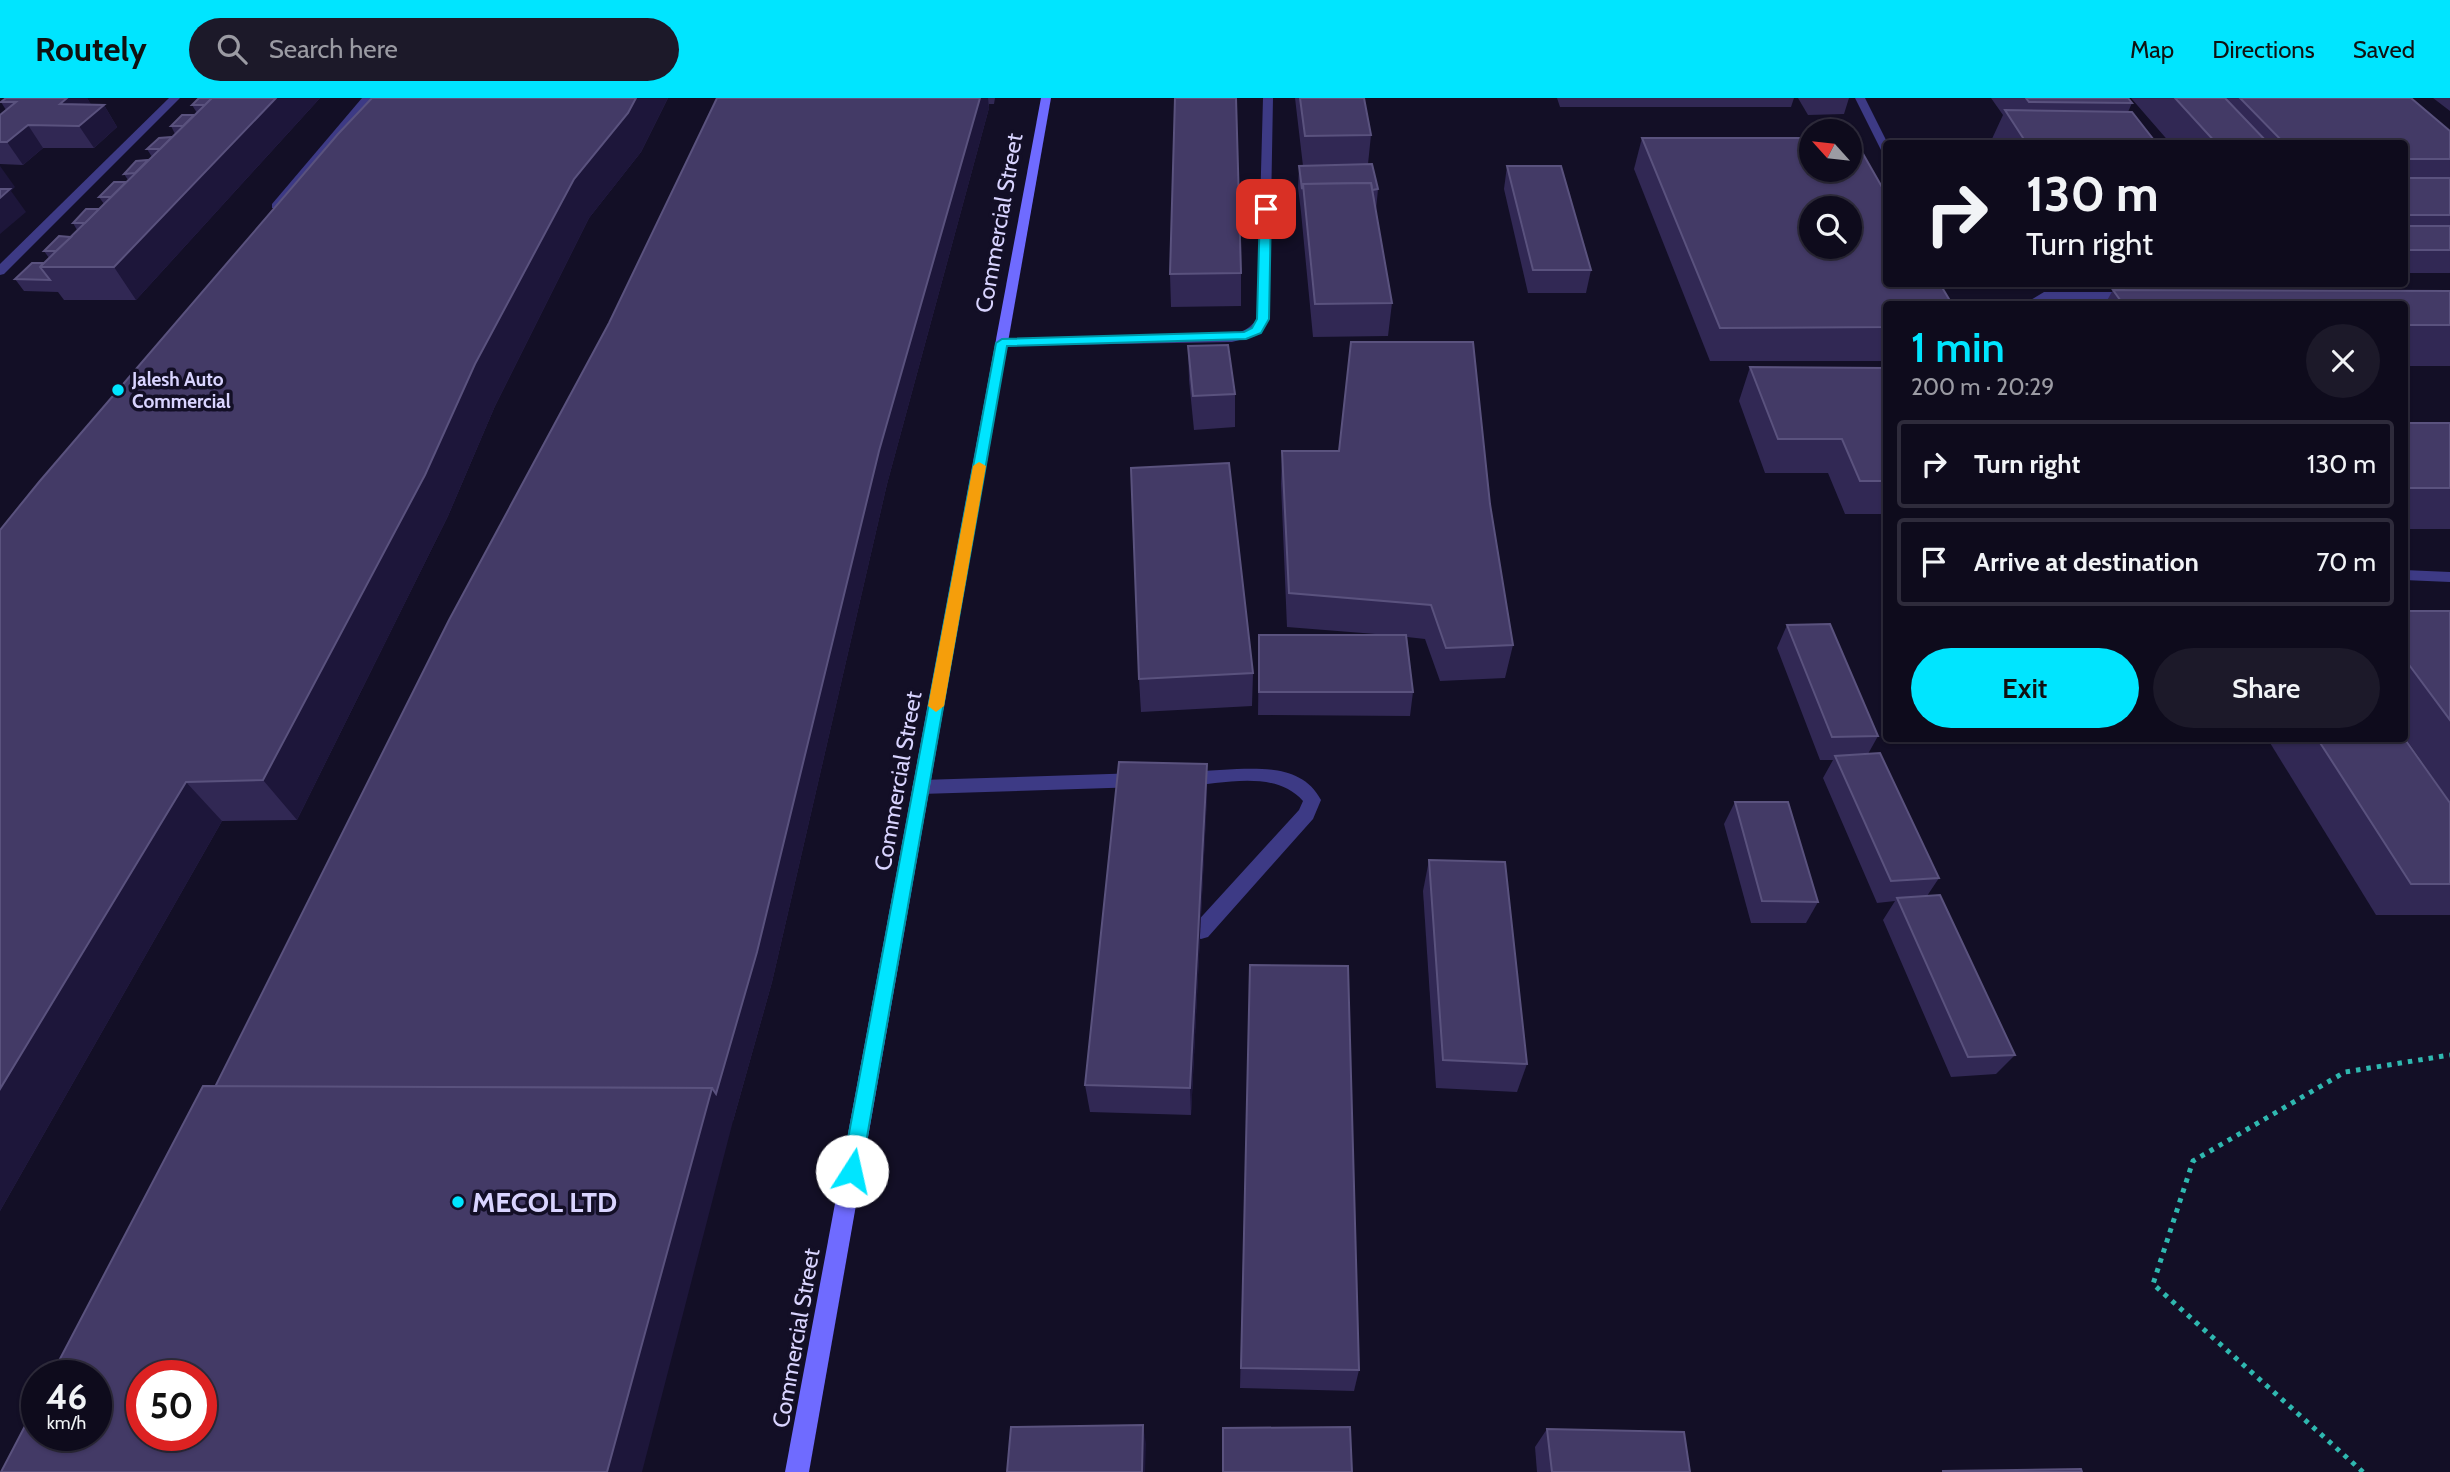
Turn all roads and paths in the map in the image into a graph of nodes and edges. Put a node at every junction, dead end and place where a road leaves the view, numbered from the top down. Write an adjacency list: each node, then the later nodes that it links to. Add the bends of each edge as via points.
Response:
1 (174, 98): 8 (street)
2 (368, 98): 7 (street)
3 (1046, 98): 11 (main road, Commercial Street)
4 (1268, 98): 11 (street, via 1263,319 1257,330 1231,338)
5 (1860, 98): 6 (street)
6 (1883, 144)
7 (269, 214)
8 (0, 271)
9 (2142, 296): 10 (street, via 2044,296)
10 (2036, 301)
11 (1002, 343): 14 (main road, Commercial Street)
12 (2408, 575): 13 (street)
13 (2450, 577)
14 (921, 787): 15 (street, via 1271,776 1303,788 1312,800 1307,814); 17 (main road, Commercial Street)
15 (1201, 931)
16 (2450, 1055): 18 (path, via 2345,1072 2193,1161 2153,1284)
17 (797, 1472)
18 (2363, 1472)

